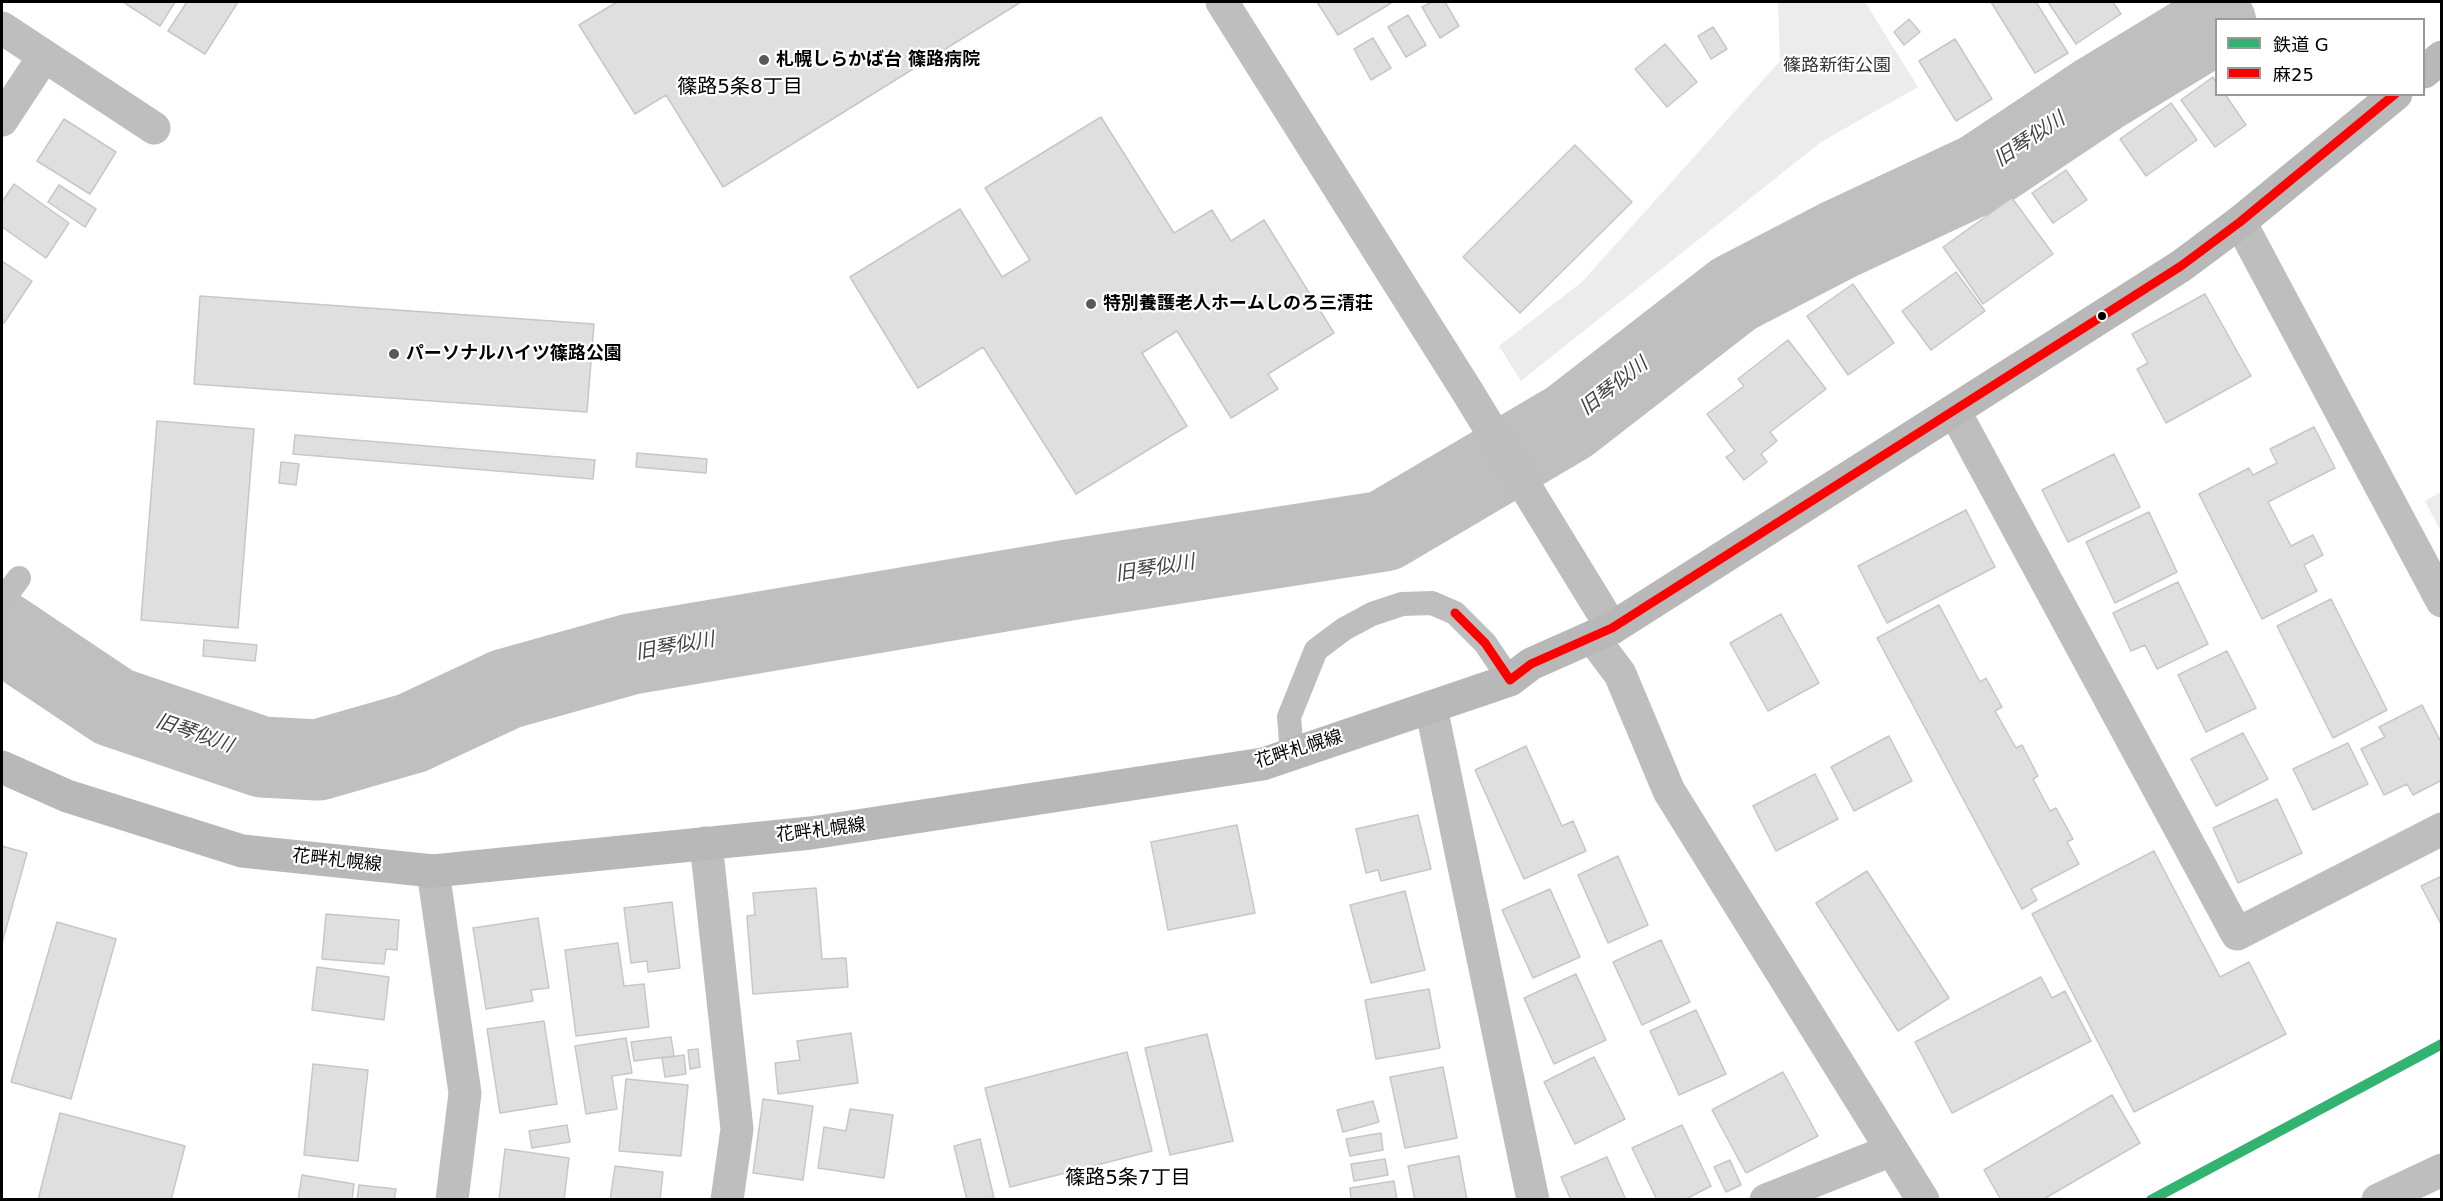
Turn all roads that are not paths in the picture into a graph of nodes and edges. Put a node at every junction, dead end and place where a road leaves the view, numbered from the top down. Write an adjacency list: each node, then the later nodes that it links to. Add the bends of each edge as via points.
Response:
1 (1222, 2): 14 (street, via 1539,507)
2 (2, 28): 3 (street)
3 (44, 56): 7 (street); 8 (street)
4 (2442, 57): 5 (main road)
5 (2425, 71)
6 (2394, 96): 9 (main road, 花畔札幌線)
7 (2, 120)
8 (154, 128)
9 (2240, 222): 10 (main road, 花畔札幌線, via 2181,266); 13 (street)
10 (1955, 412): 14 (main road, 花畔札幌線); 19 (street, via 2237,934)
11 (19, 578): 12 (lane)
12 (2, 601)
13 (2442, 601)
14 (1602, 633): 15 (main road, 花畔札幌線, via 1532,664); 22 (street, via 1670,790)
15 (1510, 681): 16 (main road, 花畔札幌線); 17 (lane, via 1494,654 1455,613 1432,603 1402,604 1372,614 1316,650 1288,717)
16 (1431, 707): 17 (main road, 花畔札幌線); 26 (street)
17 (1292, 754): 20 (main road, 花畔札幌線, via 1263,764 823,831)
18 (2, 767): 21 (main road, 花畔札幌線, via 66,796 242,851)
19 (2442, 829)
20 (706, 843): 21 (main road, 花畔札幌線); 25 (street, via 737,1129)
21 (433, 871): 24 (street, via 465,1093)
22 (1892, 1150): 27 (street); 28 (street)
23 (2442, 1170): 29 (street)
24 (452, 1200)
25 (727, 1200)
26 (1533, 1200)
27 (1766, 1200)
28 (1923, 1200)
29 (2378, 1200)

